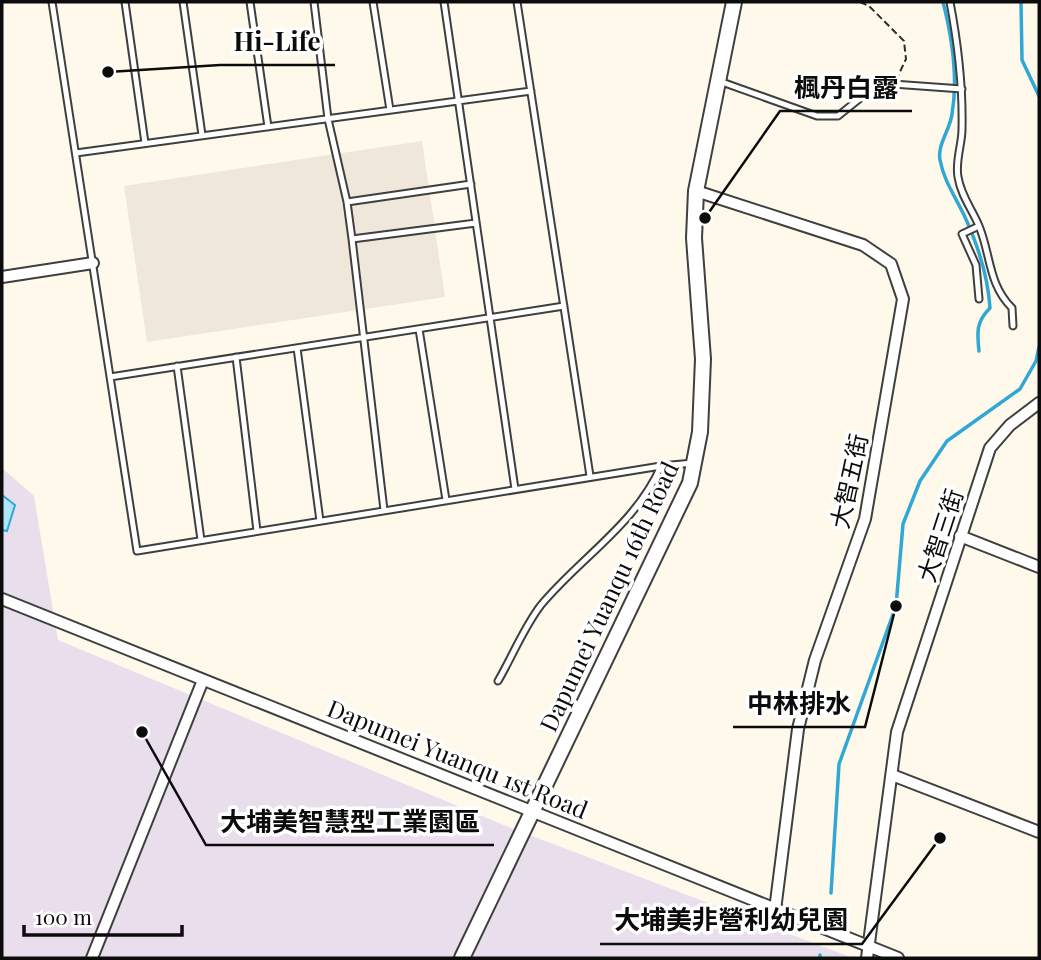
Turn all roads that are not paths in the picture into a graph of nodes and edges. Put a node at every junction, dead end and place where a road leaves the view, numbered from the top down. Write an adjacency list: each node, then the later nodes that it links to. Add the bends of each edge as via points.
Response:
1 (52, 2): 20 (lane)
2 (125, 2): 19 (lane)
3 (183, 2): 18 (lane)
4 (250, 2): 17 (lane)
5 (314, 2): 16 (lane)
6 (373, 2): 15 (lane)
7 (444, 2): 14 (lane)
8 (517, 2): 13 (lane)
9 (734, 2): 11 (street, Dapumei Yuanqu 16th Road)
10 (950, 2): 12 (lane)
11 (719, 81): 12 (lane, via 817,116 838,116 879,83); 22 (street, Dapumei Yuanqu 16th Road)
12 (962, 89): 25 (lane, via 957,174)
13 (531, 91): 14 (lane); 30 (lane)
14 (459, 101): 15 (lane); 21 (lane)
15 (390, 110): 16 (lane)
16 (328, 118): 17 (lane); 23 (lane)
17 (268, 127): 18 (lane)
18 (202, 135): 19 (lane)
19 (145, 143): 20 (lane)
20 (76, 153): 27 (lane)
21 (471, 184): 23 (lane); 24 (lane)
22 (696, 191): 40 (street, Dapumei Yuanqu 16th Road, via 694,238 703,359); 57 (street, 大智五街, via 863,245 891,264 903,299 865,519 816,660 798,729)
23 (346, 202): 26 (lane)
24 (476, 223): 26 (lane); 31 (lane)
25 (979, 226): 29 (lane, via 962,234 976,265); 32 (lane, via 993,282 1012,308)
26 (352, 239): 34 (lane)
27 (93, 263): 28 (street); 38 (lane)
28 (2, 277)
29 (979, 299)
30 (564, 306): 31 (lane); 42 (lane)
31 (490, 318): 33 (lane); 43 (lane)
32 (1013, 327)
33 (419, 329): 34 (lane); 44 (lane)
34 (362, 337): 35 (lane); 45 (lane)
35 (297, 348): 36 (lane); 46 (lane)
36 (236, 357): 37 (lane); 47 (lane)
37 (177, 366): 38 (lane); 49 (lane)
38 (110, 377): 49 (lane, via 137,551)
39 (1039, 403): 48 (street, 大智三街, via 990,448)
40 (696, 463): 41 (lane); 55 (street, Dapumei Yuanqu 16th Road)
41 (661, 466): 42 (lane); 53 (lane, via 629,516 540,607)
42 (590, 477): 43 (lane)
43 (515, 489): 44 (lane)
44 (446, 500): 45 (lane)
45 (384, 510): 46 (lane)
46 (320, 521): 47 (lane)
47 (257, 531): 49 (lane)
48 (960, 536): 50 (street); 54 (street, 大智三街, via 898,732)
49 (201, 540)
50 (1039, 567)
51 (2, 599): 52 (street, Dapumei Yuanqu 1st Road)
52 (203, 680): 55 (street, Dapumei Yuanqu 1st Road); 59 (street)
53 (498, 681)
54 (892, 775): 56 (street); 58 (street, 大智三街)
55 (532, 810): 57 (street, Dapumei Yuanqu 1st Road); 60 (street, Dapumei Yuanqu 16th Road)
56 (1038, 827)
57 (775, 910): 58 (street, Dapumei Yuanqu 1st Road)
58 (868, 953): 61 (street, Dapumei Yuanqu 1st Road)
59 (92, 958)
60 (462, 958)
61 (898, 958)

